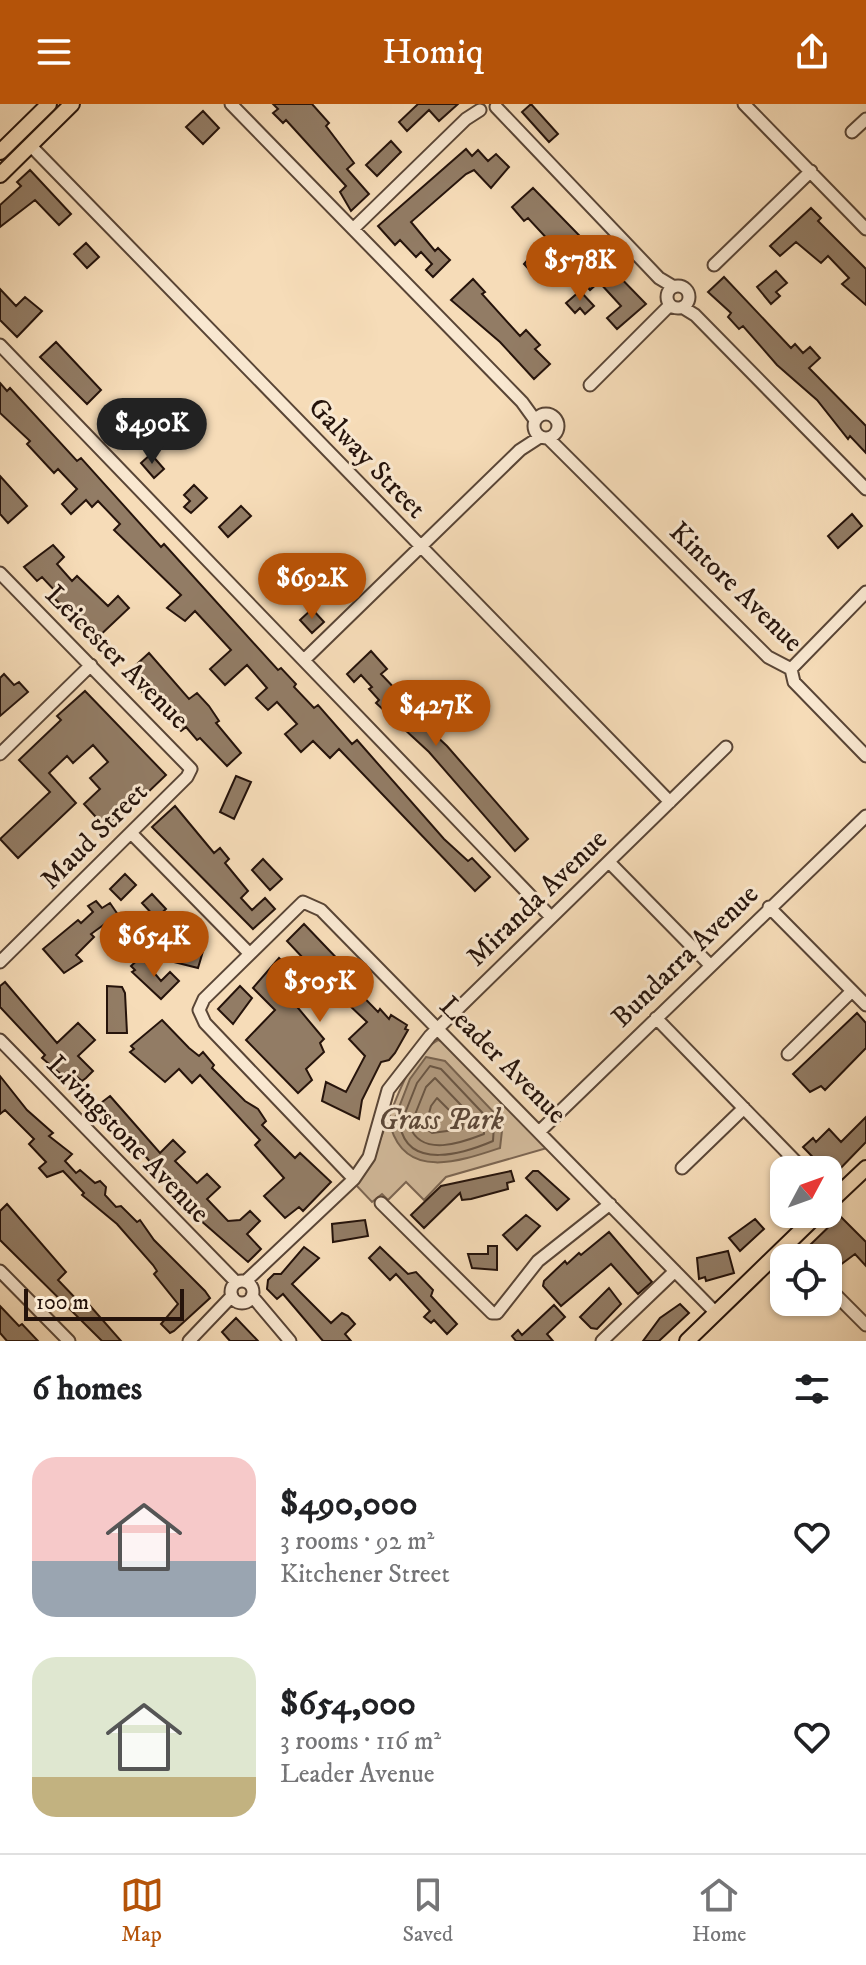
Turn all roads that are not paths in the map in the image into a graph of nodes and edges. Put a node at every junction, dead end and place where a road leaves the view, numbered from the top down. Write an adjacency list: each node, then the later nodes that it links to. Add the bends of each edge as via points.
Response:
1 (49, 104): 9 (main road)
2 (72, 104): 8 (main road)
3 (231, 104): 12 (street, Kintore Avenue)
4 (744, 104): 10 (street)
5 (485, 107): 12 (street, via 466,119); 15 (street, via 510,125)
6 (866, 119): 7 (street)
7 (852, 132)
8 (30, 145): 11 (main road); 20 (street, Galway Street)
9 (0, 152)
10 (811, 171): 13 (street); 14 (street)
11 (0, 175)
12 (353, 229): 18 (street, Kintore Avenue, via 522,402)
13 (866, 229)
14 (714, 265)
15 (677, 298): 17 (street); 19 (street)
16 (0, 345): 23 (street)
17 (590, 385)
18 (542, 429): 20 (street); 25 (street, Kintore Avenue, via 768,657)
19 (866, 489)
20 (421, 548): 23 (street); 30 (street, Galway Street)
21 (0, 573): 24 (street, Leicester Avenue)
22 (866, 592): 25 (street)
23 (304, 660): 35 (street)
24 (91, 665): 27 (street); 29 (street, Leicester Avenue, via 188,763)
25 (791, 669): 28 (street, Kintore Avenue, via 794,682)
26 (726, 747): 30 (street, Miranda Avenue)
27 (0, 754)
28 (866, 756)
29 (187, 777): 32 (street, Maud Street)
30 (670, 802): 33 (street, Miranda Avenue)
31 (866, 816): 34 (street, Bundarra Avenue)
32 (132, 834): 36 (street); 37 (street, Maud Street)
33 (609, 862): 35 (street, Miranda Avenue); 38 (street)
34 (769, 907): 38 (street, Bundarra Avenue); 39 (street)
35 (550, 916): 42 (street, Miranda Avenue)
36 (249, 953): 42 (street, Leader Avenue, via 298,906 309,903); 50 (street, Leader Avenue, via 204,999 201,1017)
37 (0, 962)
38 (710, 965): 41 (street, Bundarra Avenue)
39 (852, 991): 40 (street); 44 (street)
40 (866, 1005)
41 (656, 1018): 45 (street); 46 (street, Bundarra Avenue)
42 (438, 1029): 46 (street, Leader Avenue); 50 (street, Miranda Avenue, via 388,1090 369,1157)
43 (0, 1040): 61 (street, Livingstone Avenue)
44 (788, 1054)
45 (744, 1108): 47 (street); 48 (street)
46 (540, 1131): 54 (street, Leader Avenue)
47 (790, 1156)
48 (682, 1168)
49 (866, 1168): 51 (main road)
50 (354, 1179): 61 (street, Miranda Avenue)
51 (842, 1189)
52 (381, 1203): 55 (street)
53 (404, 1204): 55 (street)
54 (610, 1204): 55 (street, via 538,1261 497,1313 486,1311); 60 (street, Leader Avenue)
55 (393, 1215)
56 (804, 1228): 57 (main road)
57 (788, 1244)
58 (770, 1261): 63 (main road)
59 (0, 1271): 65 (street)
60 (675, 1271): 63 (street, Leader Avenue); 68 (street)
61 (242, 1292): 66 (street, Miranda Avenue); 67 (street, Livingstone Avenue)
62 (842, 1301): 64 (street)
63 (716, 1313): 69 (main road)
64 (866, 1325)
65 (69, 1341)
66 (189, 1341)
67 (290, 1341)
68 (602, 1341)
69 (687, 1341)

